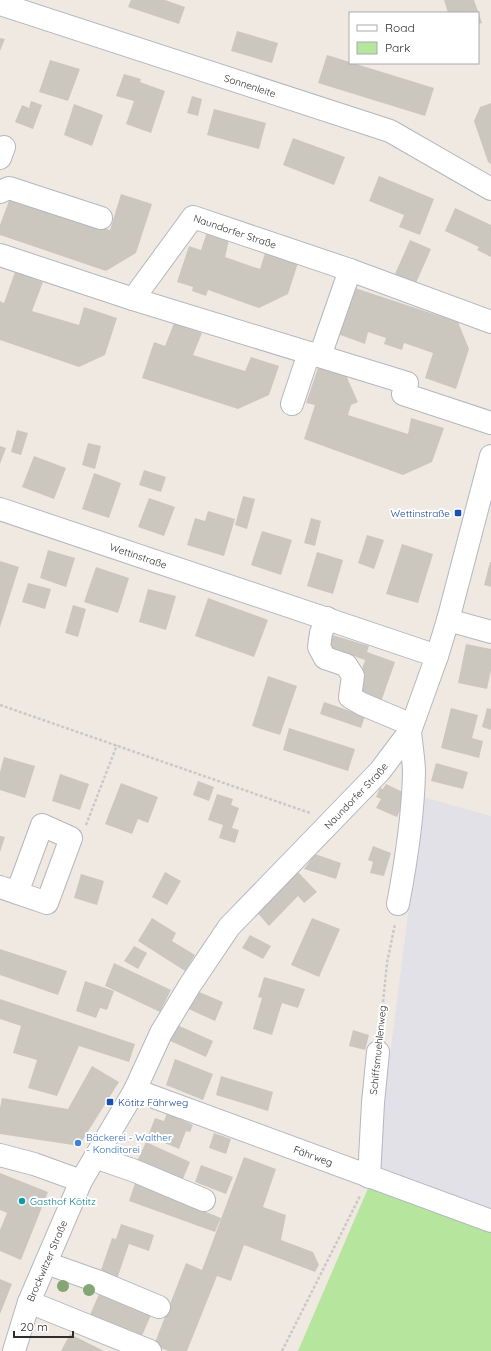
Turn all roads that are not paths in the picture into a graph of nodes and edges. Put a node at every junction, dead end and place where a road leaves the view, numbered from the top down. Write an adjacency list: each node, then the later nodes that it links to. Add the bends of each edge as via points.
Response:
1 (0, 4): 2 (street, Sonnenleite, via 390,131)
2 (491, 189)
3 (0, 192): 4 (street, via 8,188)
4 (101, 218)
5 (0, 255): 7 (street)
6 (350, 270): 7 (street, Naundorfer Straße, via 193,217); 8 (street, Naundorfer Straße); 9 (street)
7 (132, 299): 9 (street)
8 (491, 322)
9 (314, 355): 10 (street); 11 (street, via 407,382 403,394)
10 (292, 404)
11 (491, 423)
12 (491, 456): 15 (street, Naundorfer Straße)
13 (1, 511): 14 (street, Wettinstraße)
14 (327, 618): 17 (street, Wettinstraße); 18 (street, via 319,647 325,658 346,665 353,676 350,697)
15 (448, 620): 16 (street); 17 (street, Naundorfer Straße)
16 (491, 632)
17 (437, 656): 18 (street, Naundorfer Straße)
18 (411, 728): 20 (street, via 414,772); 22 (street, Naundorfer Straße, via 380,771 229,927 161,1034)
19 (8, 890): 19 (street, via 47,903 71,838 42,825)
20 (398, 904)
21 (378, 1052): 25 (street, Schiffsmuehlenweg)
22 (135, 1090): 24 (street, Brockwitzer Straße); 25 (street, Fährweg)
23 (0, 1155): 26 (street)
24 (95, 1157): 26 (street, Brockwitzer Straße); 27 (street)
25 (369, 1177): 28 (street, Fährweg)
26 (81, 1181): 29 (street, Brockwitzer Straße)
27 (204, 1200)
28 (491, 1221)
29 (46, 1263): 30 (street, Brockwitzer Straße); 31 (street)
30 (29, 1302): 32 (street, Brockwitzer Straße); 33 (street)
31 (159, 1307)
32 (14, 1351)
33 (150, 1351)

